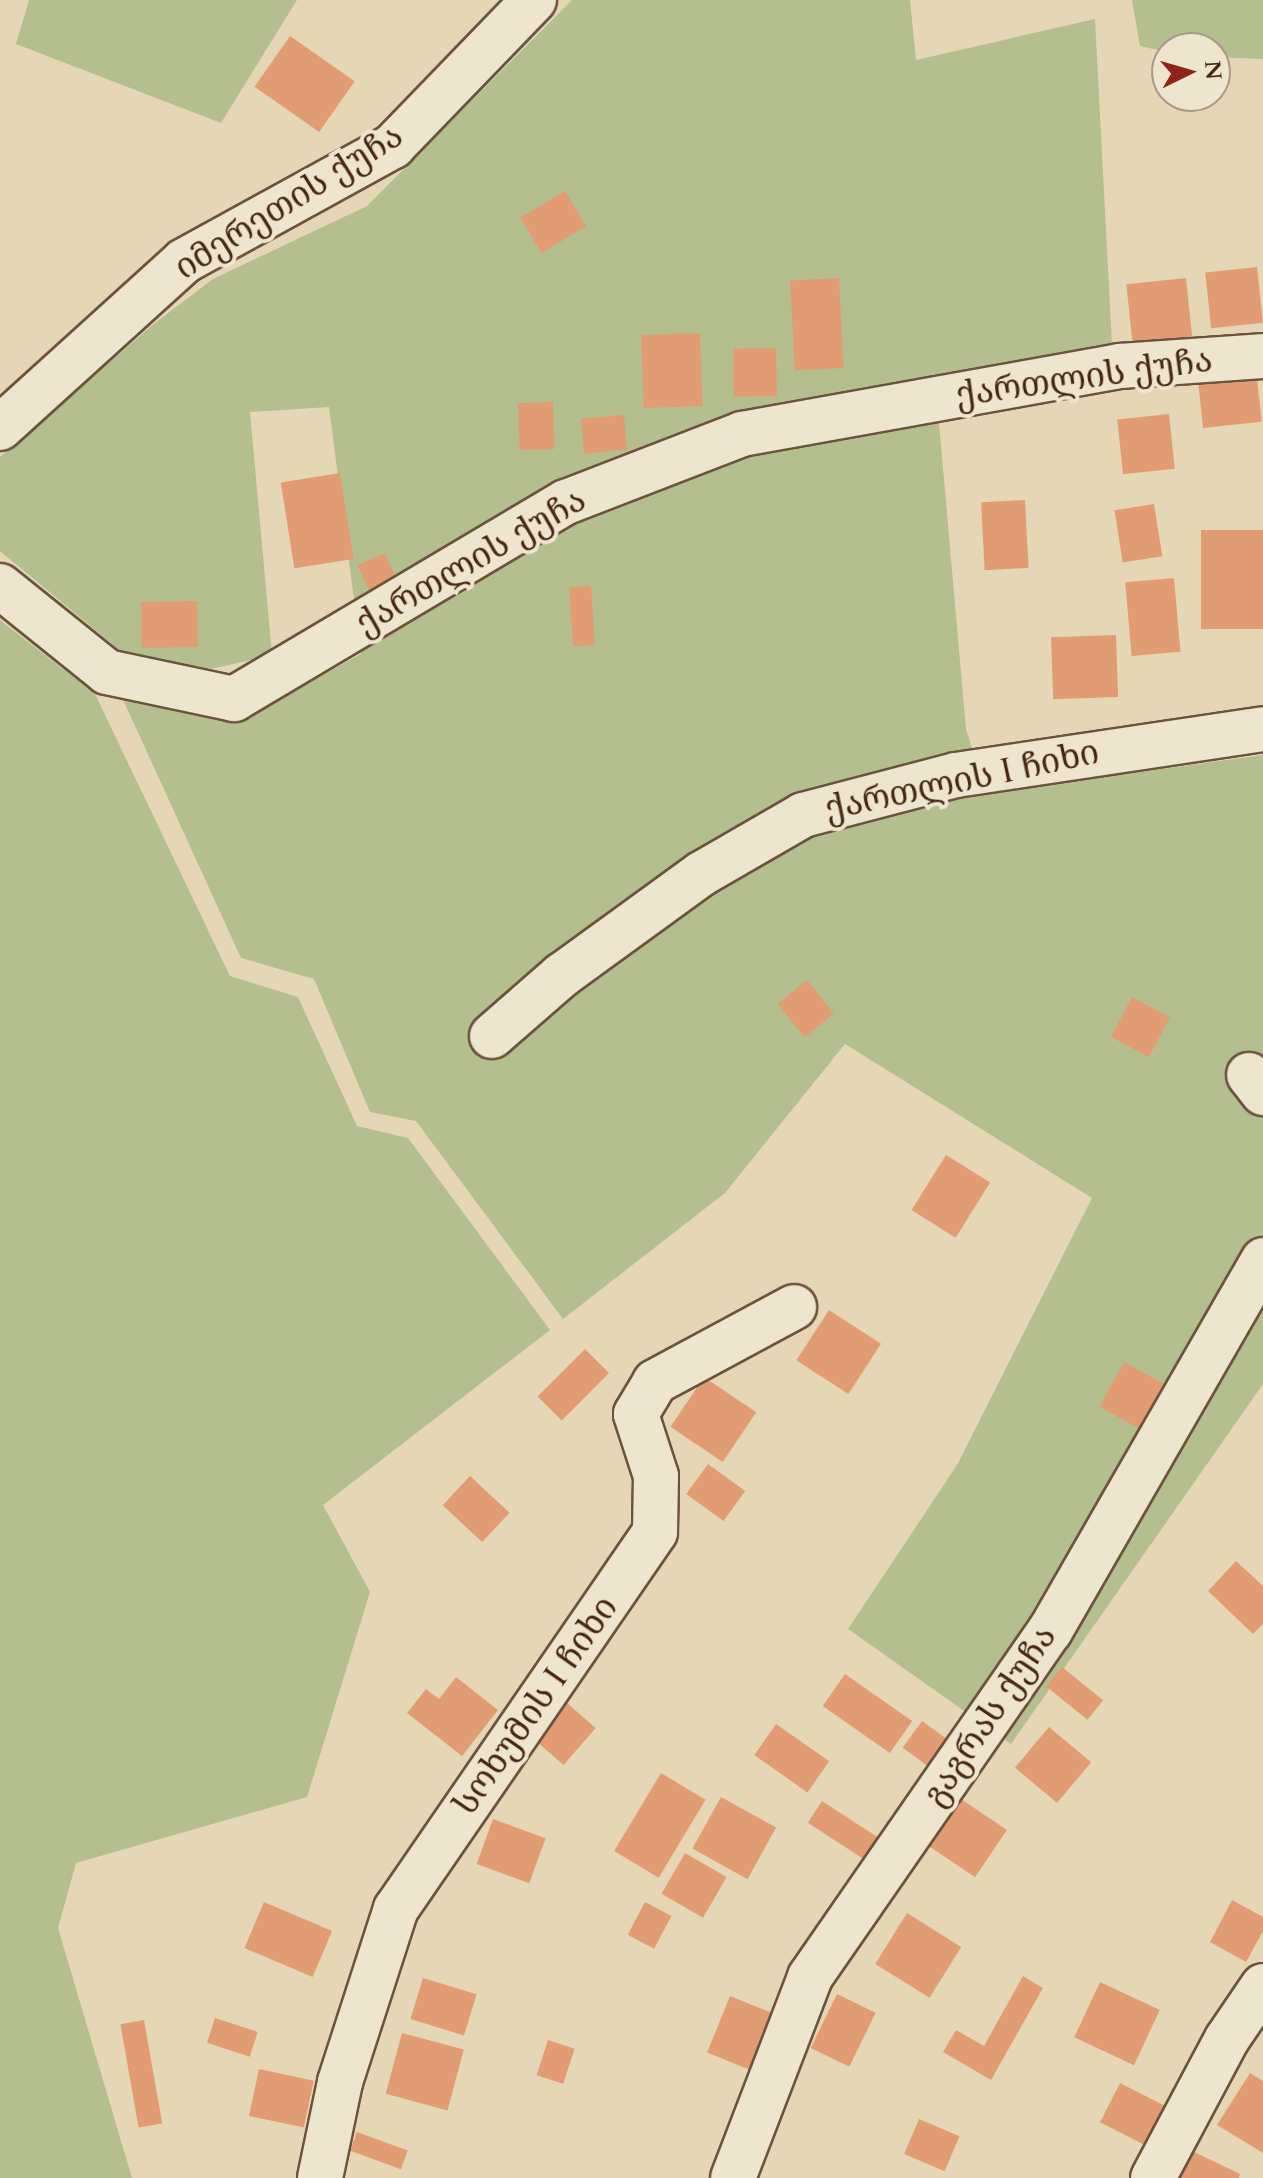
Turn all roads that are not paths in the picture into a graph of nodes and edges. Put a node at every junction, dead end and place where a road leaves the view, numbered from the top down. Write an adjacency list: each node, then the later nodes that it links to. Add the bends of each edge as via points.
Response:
1 (534, 0): 3 (street, იმერეთის ქუჩა, via 393,146 184,261)
2 (1263, 356): 4 (street, ქართლის ქუჩა, via 1120,366 742,434 566,502 234,699 107,672)
3 (0, 428)
4 (0, 586)
5 (1263, 729): 6 (street, ქართლის I ჩიხი, via 956,775 803,815 701,874 562,975)
6 (492, 1036)
7 (1263, 1260): 11 (street, გაგრას ქუჩა, via 1050,1631 810,1977)
8 (794, 1307): 10 (street, სოხუმის I ჩიხი, via 655,1382 636,1414 656,1476 655,1532 396,1909 340,2082)
9 (1263, 1986): 12 (street, via 1227,2039)
10 (320, 2178)
11 (733, 2178)
12 (1153, 2178)

